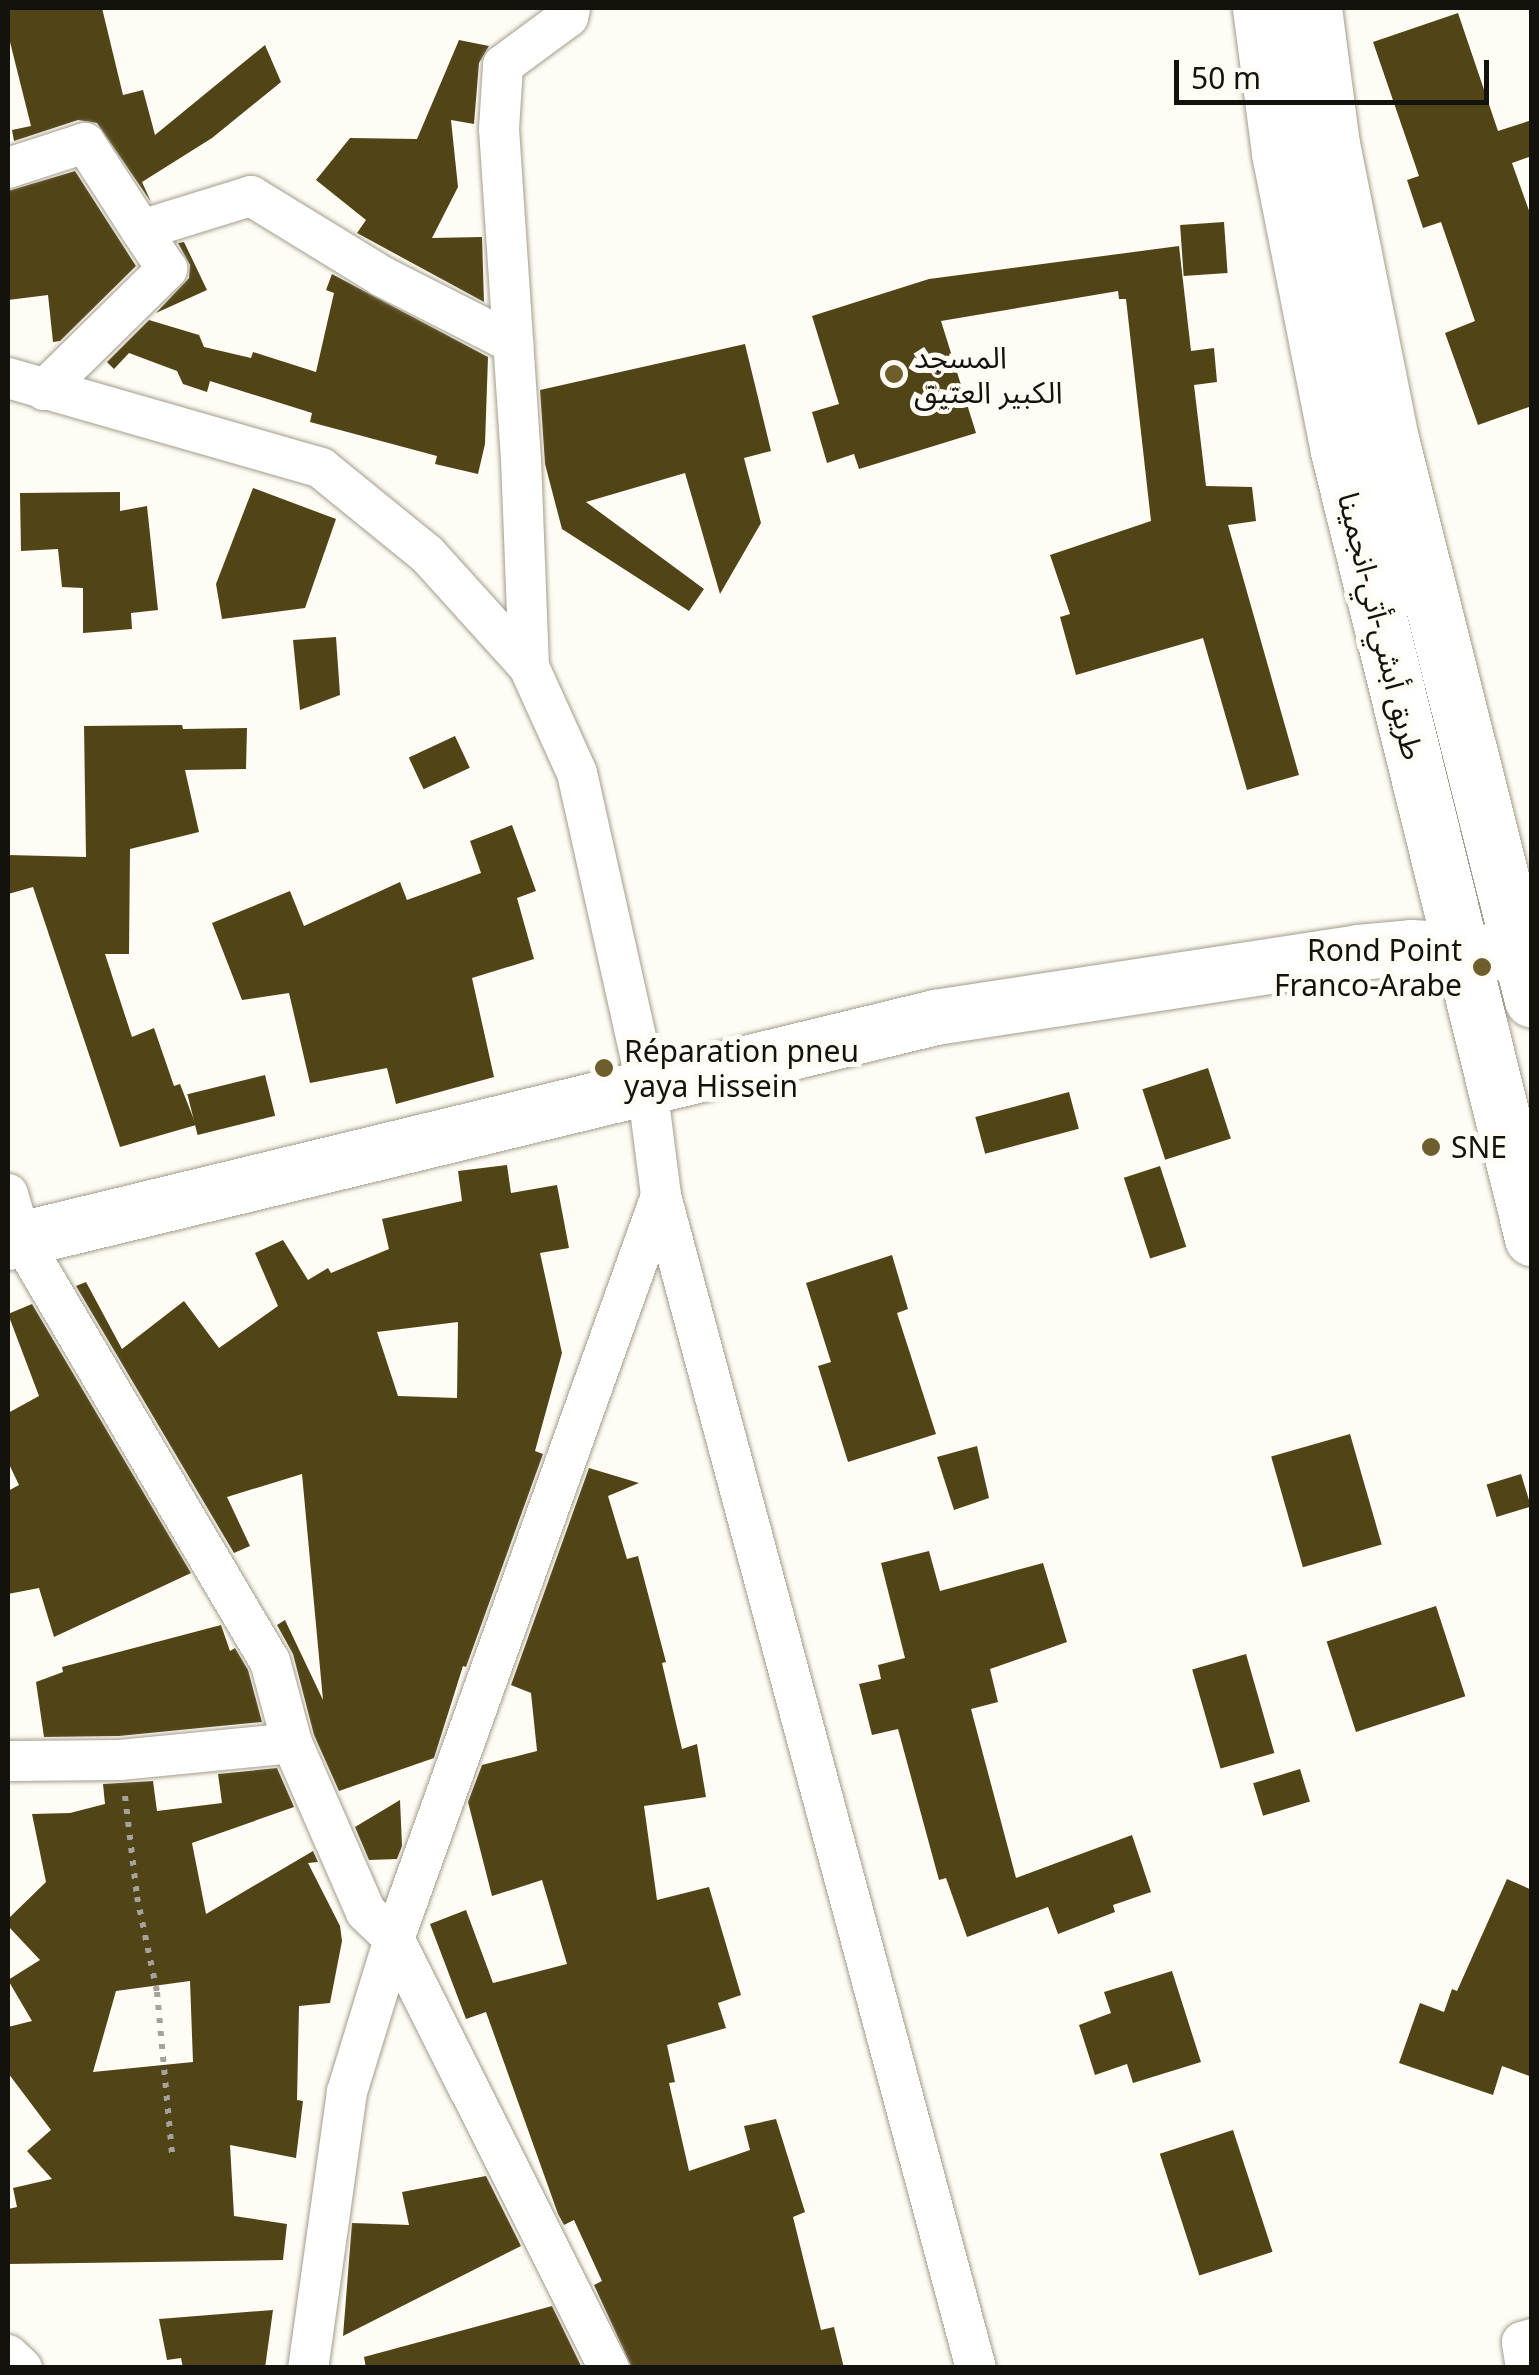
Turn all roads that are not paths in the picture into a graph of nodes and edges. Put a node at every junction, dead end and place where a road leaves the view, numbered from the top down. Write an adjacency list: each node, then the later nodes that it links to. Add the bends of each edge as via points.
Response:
1 (1260, 8): 9 (main road, طريق أبشي-أتي-انجمينا, via 1279,153 1338,450)
2 (1314, 8): 10 (main road, via 1332,144 1392,443)
3 (576, 10): 6 (street, via 502,65 499,129)
4 (8, 168): 5 (street, via 86,143)
5 (142, 230): 6 (street, via 251,196 383,277); 7 (street, via 167,269)
6 (514, 343): 8 (street)
7 (26, 384): 8 (street, via 322,468 427,554)
8 (529, 668): 11 (street, via 577,774)
9 (1461, 949): 10 (main road); 11 (main road, via 1358,952 935,1017); 14 (main road, طريق أبشي-أتي-انجمينا)
10 (1528, 970)
11 (647, 1086): 12 (street); 13 (main road)
12 (660, 1196): 17 (street); 23 (street)
13 (12, 1225): 15 (street, via 270,1661)
14 (1532, 1238)
15 (292, 1743): 16 (street, via 120,1760); 17 (street, via 366,1912)
16 (8, 1760)
17 (394, 1939): 21 (street, via 347,2092); 22 (street)
18 (1532, 2339): 24 (street, via 1522,2342)
19 (8, 2356): 20 (street)
20 (22, 2368)
21 (308, 2368)
22 (609, 2368)
23 (976, 2368)
24 (1526, 2368)

